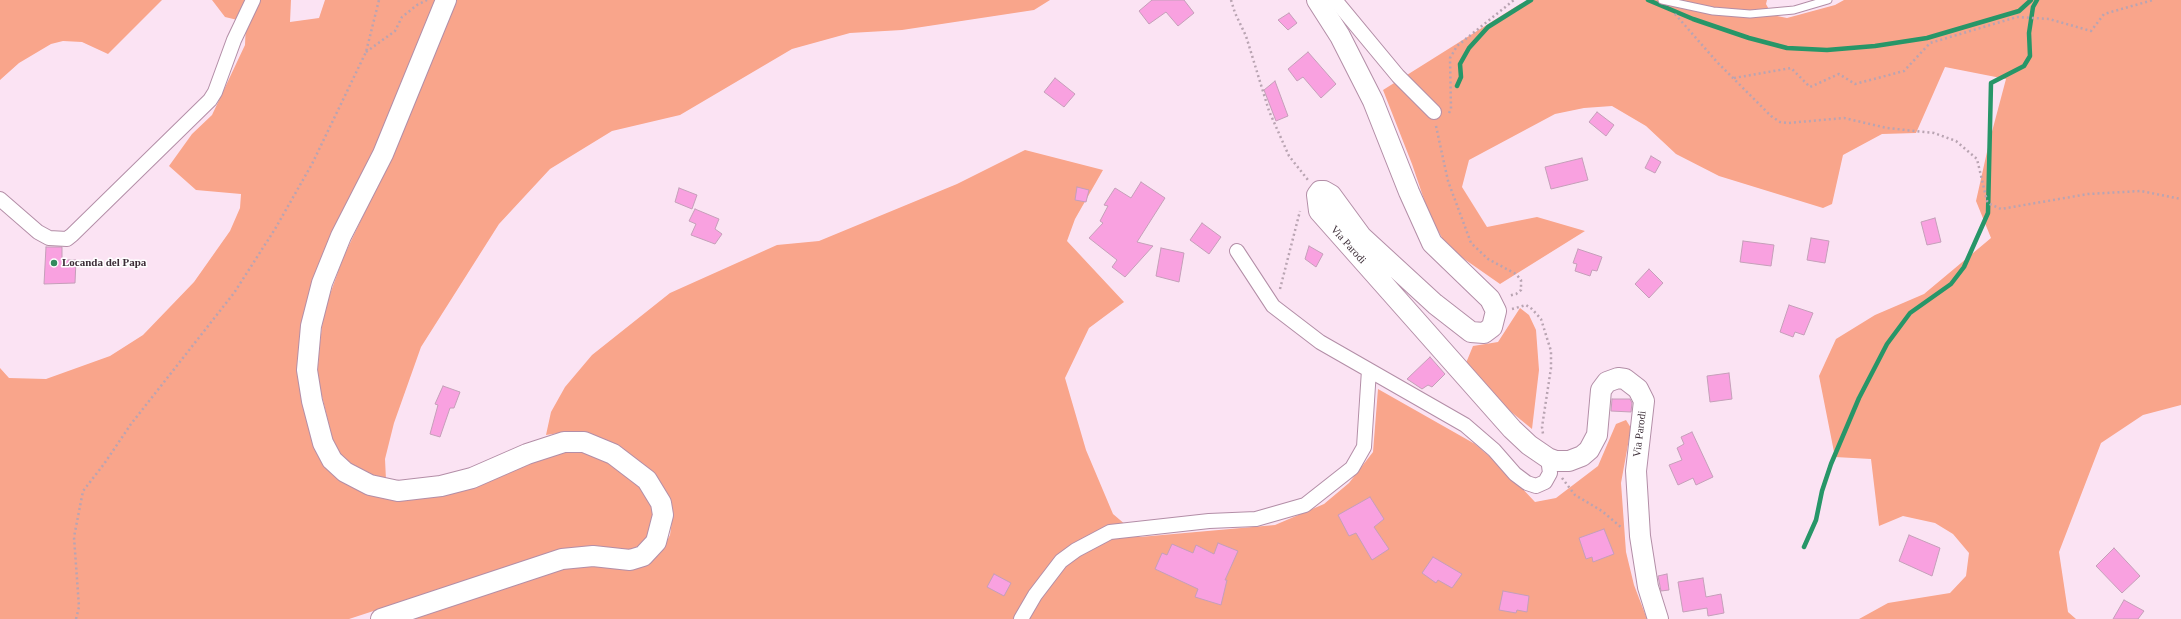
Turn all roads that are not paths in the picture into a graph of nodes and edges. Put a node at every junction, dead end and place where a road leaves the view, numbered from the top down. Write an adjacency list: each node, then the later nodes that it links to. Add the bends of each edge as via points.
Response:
1 (253, 0): 8 (street, via 210,100 67,239 49,238 38,232)
2 (446, 0): 12 (street, via 383,154 341,236 322,283 311,326 307,370 323,443 332,460 345,472 370,485 398,491 441,486 472,478 527,454 564,442 584,442 613,454 642,476 657,495 663,515 656,542 643,556 630,560 593,556 562,559)
3 (1317, 0): 11 (street, Via Parodi, via 1340,36 1373,101 1432,243 1492,302 1496,317 1492,327 1484,333 1471,332 1410,282 1361,236 1331,195 1320,191 1316,199 1322,216 1512,429)
4 (1335, 0): 7 (street, via 1398,76)
5 (1662, 0): 6 (lane, via 1713,11 1750,14 1794,10)
6 (1828, 0)
7 (1434, 112)
8 (0, 199)
9 (1237, 251): 10 (street, via 1273,306 1320,342)
10 (1369, 370): 11 (street, via 1465,425 1527,484 1536,486 1545,482 1550,473); 13 (street, via 1364,447 1352,468 1305,505 1256,519 1209,521 1110,532 1061,561 1035,595)
11 (1548, 458): 14 (street, Via Parodi, via 1569,461 1589,450 1597,435 1601,390 1607,382 1618,378 1625,379 1638,389 1644,401 1636,471 1640,536 1648,587)
12 (381, 619)
13 (1021, 619)
14 (1658, 619)

